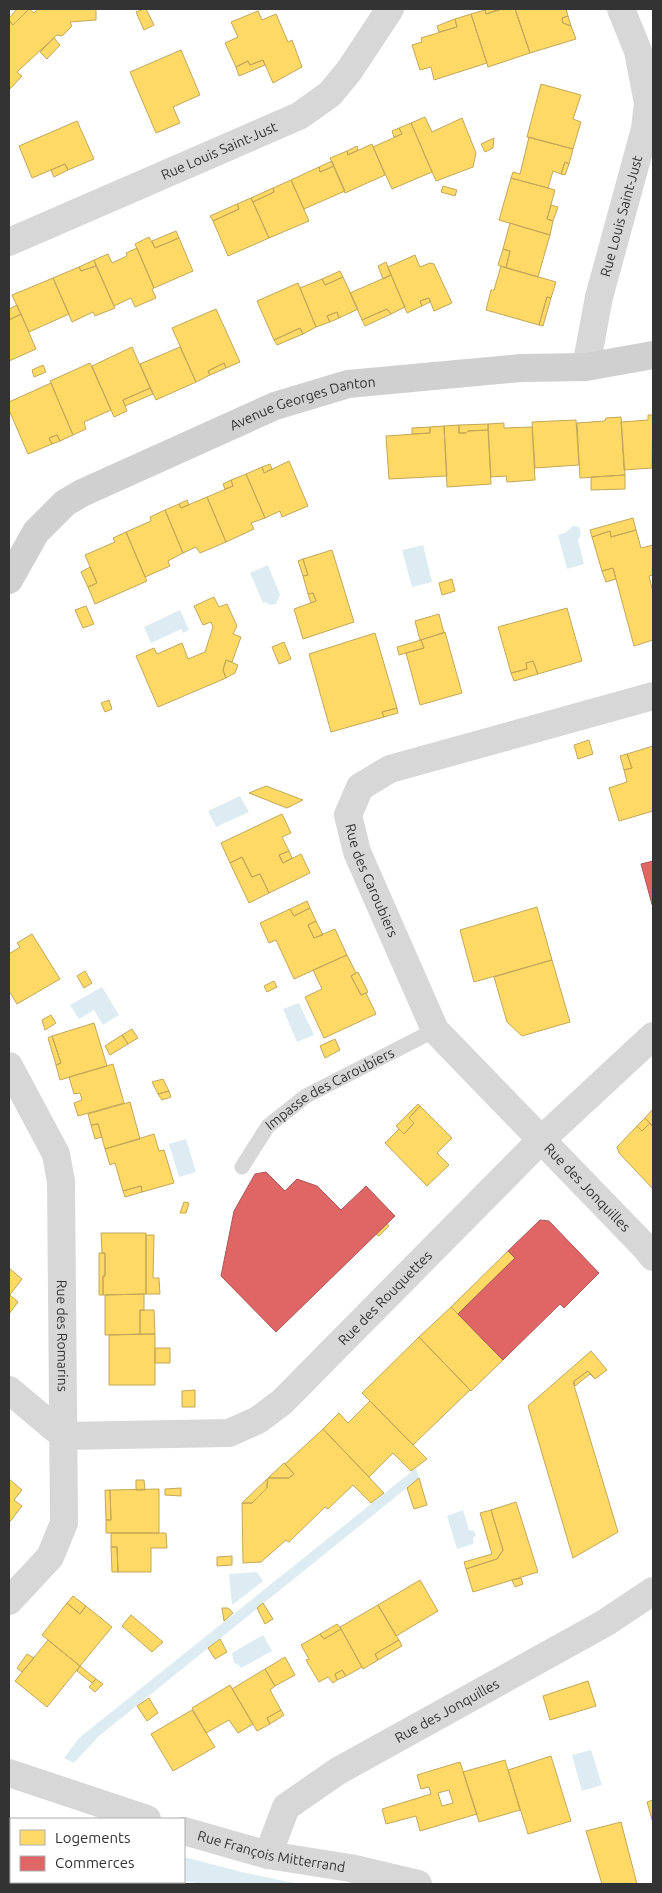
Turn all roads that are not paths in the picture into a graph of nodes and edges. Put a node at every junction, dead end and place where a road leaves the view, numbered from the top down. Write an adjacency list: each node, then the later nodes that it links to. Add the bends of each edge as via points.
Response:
1 (390, 9): 3 (street, Rue Louis Saint-Just, via 330,94 299,116)
2 (621, 9): 5 (street, Rue Louis Saint-Just, via 638,52 648,103 645,129 599,297)
3 (9, 242)
4 (653, 355): 5 (street, Avenue Georges Danton)
5 (586, 367): 6 (street, Avenue Georges Danton, via 522,368 348,384 275,406 65,503 36,532)
6 (11, 567)
7 (653, 696): 8 (street, Rue des Caroubiers, via 390,769 360,788 348,815 358,852)
8 (435, 1030): 11 (street, Rue des Caroubiers); 12 (lane, Impasse des Caroubiers, via 306,1096 268,1126)
9 (653, 1036): 11 (street, Rue des Rouquettes)
10 (9, 1066): 15 (street, Rue des Romarins, via 56,1154 61,1182)
11 (541, 1140): 13 (street, Rue des Jonquilles); 15 (street, Rue des Rouquettes, via 282,1402 258,1420 229,1433)
12 (242, 1167)
13 (653, 1257)
14 (9, 1390): 15 (street)
15 (64, 1436): 17 (street, Rue des Romarins, via 64,1523 50,1557)
16 (653, 1591): 21 (street, Rue des Jonquilles, via 605,1623 338,1770 286,1807)
17 (9, 1601)
18 (9, 1773): 19 (street)
19 (144, 1818)
20 (185, 1831): 21 (street, Rue François Mitterrand)
21 (268, 1855): 22 (street, Rue François Mitterrand, via 350,1868)
22 (418, 1884)

